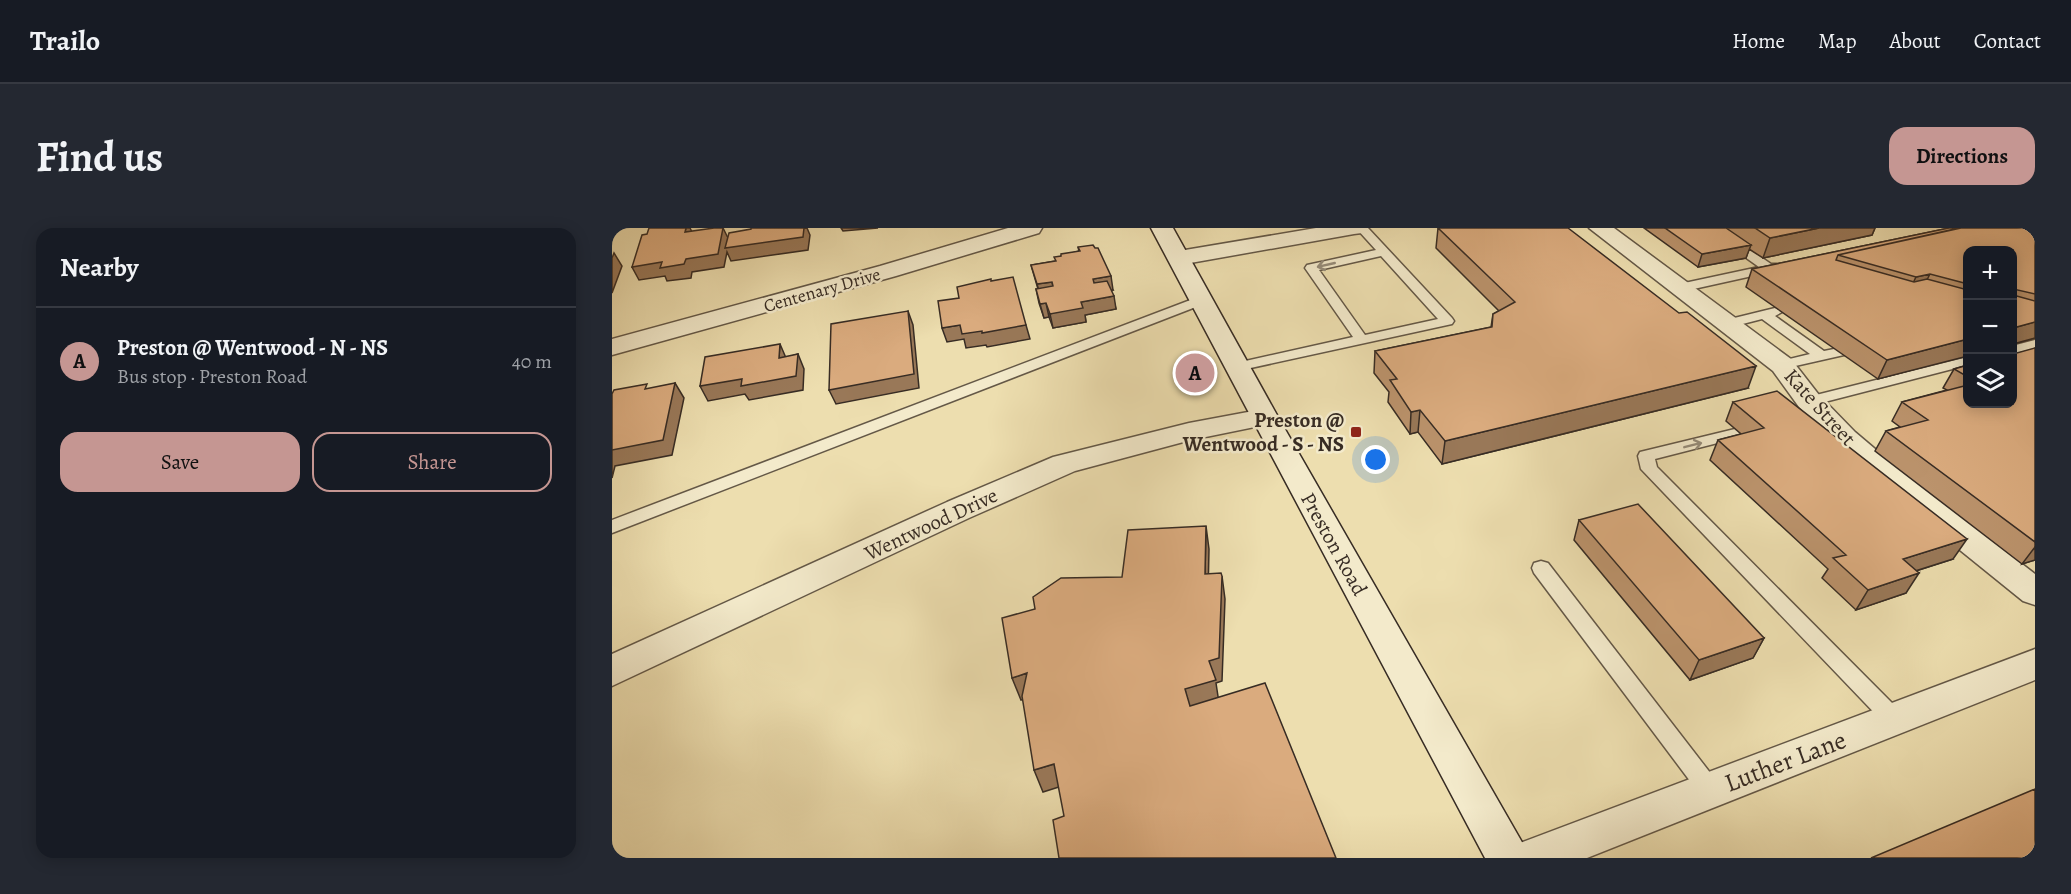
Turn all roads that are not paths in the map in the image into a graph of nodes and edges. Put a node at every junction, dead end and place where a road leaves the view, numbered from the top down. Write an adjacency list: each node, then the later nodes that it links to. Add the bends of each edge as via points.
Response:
1 (1031, 228): 18 (street, Centenary Drive)
2 (1162, 228): 8 (street, Preston Road)
3 (1354, 228): 8 (street)
4 (1362, 228): 7 (lane)
5 (1600, 228): 11 (street, Kate Street)
6 (1710, 228): 10 (lane)
7 (1383, 252): 16 (lane, one-way to 16, via 1311,268); 16 (lane, via 1447,321)
8 (1179, 258): 12 (street, Preston Road)
9 (1792, 263): 10 (lane)
10 (1769, 268): 11 (lane)
11 (1680, 288): 15 (street, Kate Street)
12 (1201, 300): 24 (street, Preston Road); 28 (lane)
13 (1779, 311): 14 (lane)
14 (1764, 314): 15 (lane); 21 (lane)
15 (1727, 324): 23 (street, Kate Street)
16 (1362, 340): 24 (lane)
17 (2035, 344): 19 (lane)
18 (612, 347)
19 (2017, 349)
20 (1839, 352): 21 (lane)
21 (1822, 356): 23 (lane)
22 (1963, 363): 25 (lane)
23 (1782, 365): 25 (street, Kate Street)
24 (1237, 367): 26 (street, Preston Road)
25 (1810, 411): 30 (street, Kate Street)
26 (1264, 417): 32 (street, Wentwood Drive, via 1064,464); 35 (street, Preston Road)
27 (1739, 433): 33 (lane, one-way to 27, via 1649,469 1646,456)
28 (612, 527)
29 (1541, 568): 34 (lane)
30 (2035, 592)
31 (2035, 664): 33 (street, Luther Lane)
32 (612, 671)
33 (1894, 719): 34 (street, Luther Lane)
34 (1710, 790): 36 (street, Luther Lane, via 1648,811)
35 (1509, 858)
36 (1536, 858)

